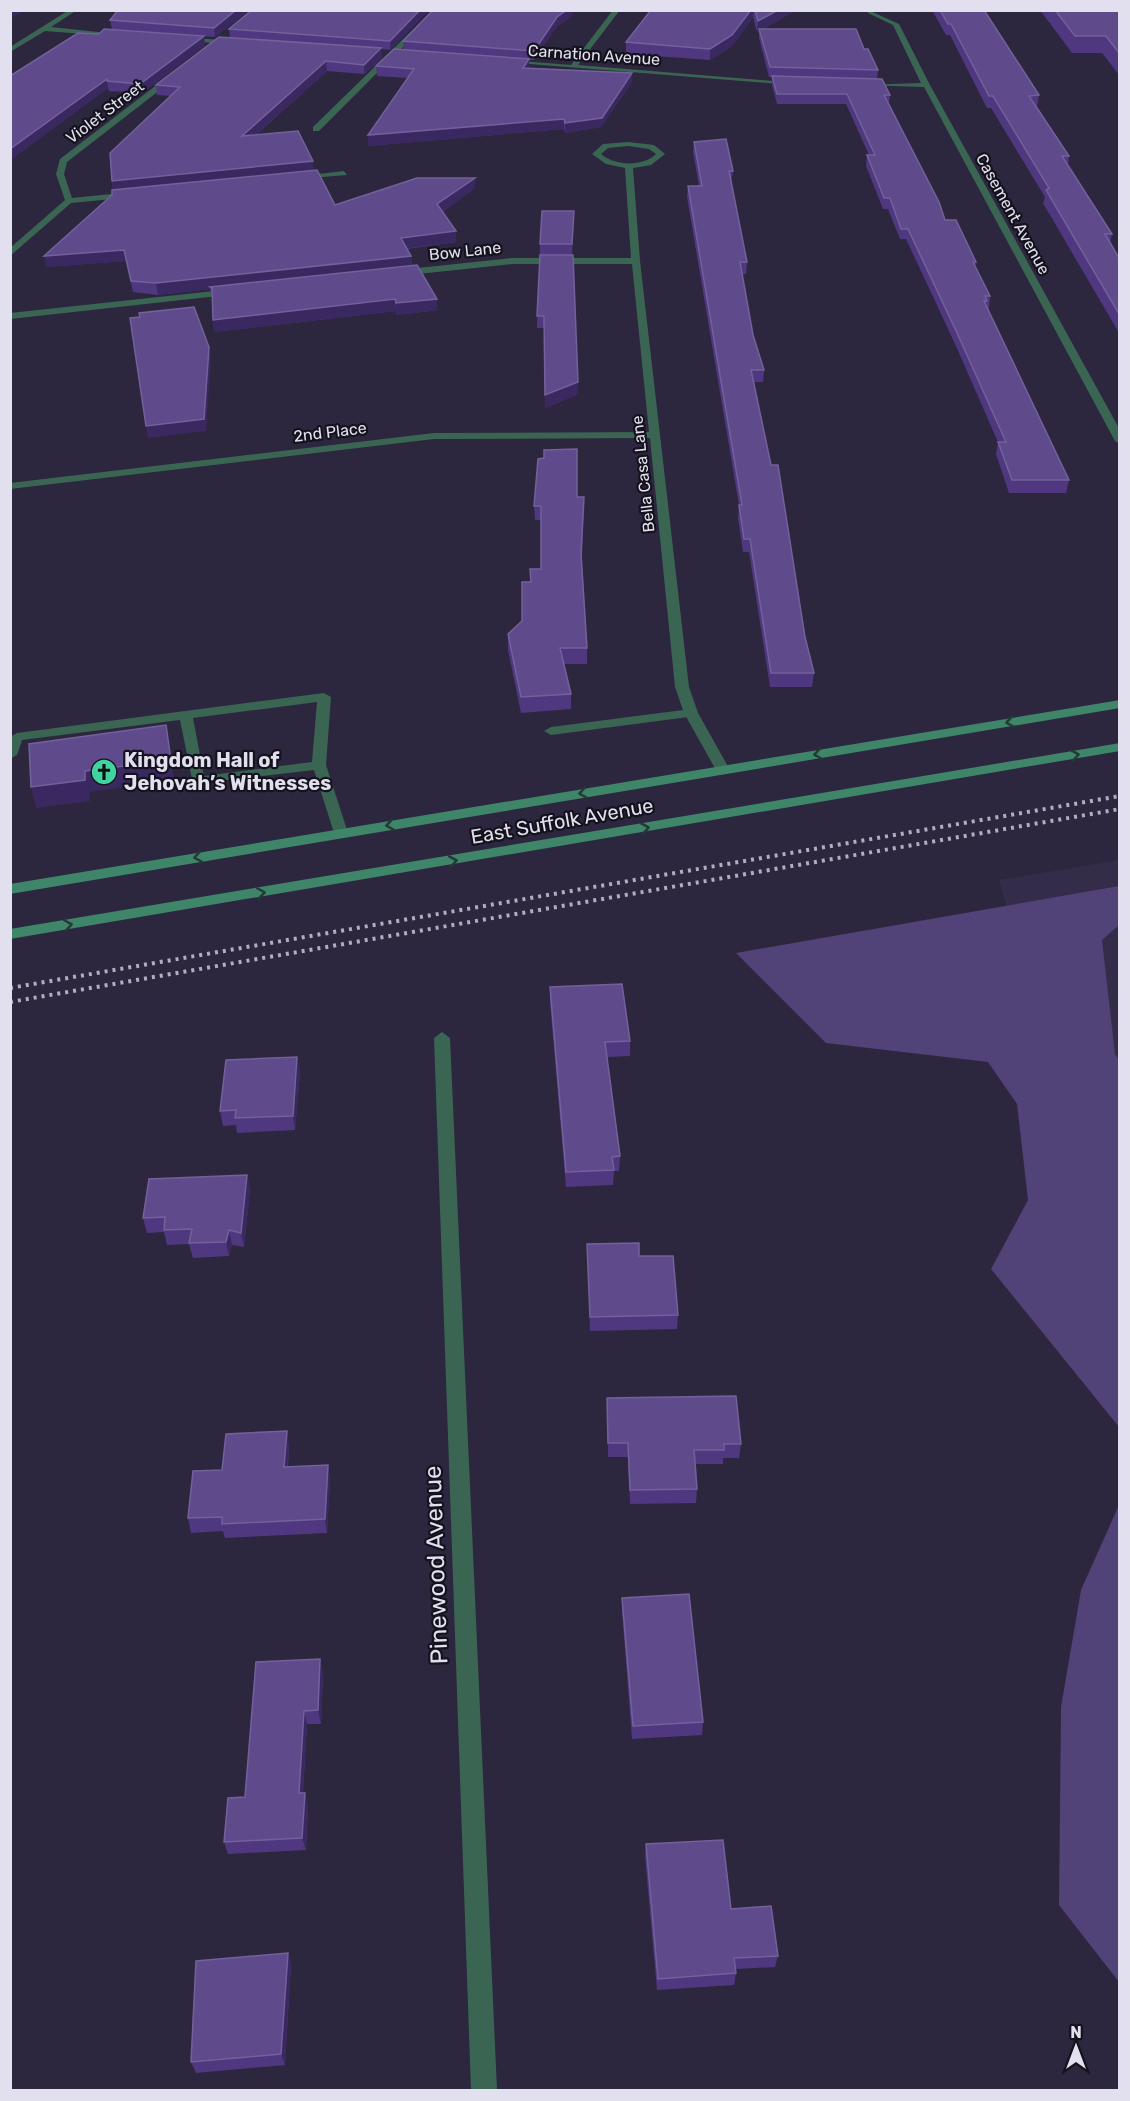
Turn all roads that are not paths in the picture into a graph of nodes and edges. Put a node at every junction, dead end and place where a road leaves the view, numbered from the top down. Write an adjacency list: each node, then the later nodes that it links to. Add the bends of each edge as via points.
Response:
1 (74, 10): 5 (street)
2 (437, 10): 14 (street)
3 (616, 10): 17 (street)
4 (870, 12): 21 (street, Casement Avenue, via 897,24)
5 (45, 29): 7 (street); 12 (street)
6 (225, 35): 9 (street)
7 (137, 36)
8 (171, 38): 9 (street)
9 (217, 41): 10 (street); 11 (street)
10 (240, 43)
11 (208, 49)
12 (10, 50)
13 (380, 53): 14 (street)
14 (391, 54): 15 (street); 22 (street)
15 (402, 55)
16 (494, 61): 17 (street, Carnation Avenue)
17 (573, 67): 19 (street, Carnation Avenue)
18 (181, 70): 27 (street, Violet Street, via 63,161 60,174)
19 (806, 84)
20 (851, 85): 21 (street)
21 (926, 85): 34 (street, Casement Avenue)
22 (316, 129)
23 (629, 165): 23 (street, via 652,162 661,154 651,147 628,144 606,146 596,154 606,162); 29 (street, Bella Casa Lane)
24 (344, 172): 25 (street)
25 (287, 178)
26 (138, 194): 27 (street)
27 (69, 201): 28 (street)
28 (10, 253)
29 (636, 261): 30 (street, Bow Lane, via 512,261); 33 (street, Bella Casa Lane)
30 (385, 275)
31 (244, 290): 32 (street)
32 (10, 316)
33 (656, 435): 35 (street, 2nd Place, via 434,436); 37 (street, Bella Casa Lane, via 682,687)
34 (1119, 441)
35 (10, 486)
36 (1119, 704): 43 (main road, East Suffolk Avenue, one-way to 43)
37 (691, 713): 39 (street); 43 (street, Bella Casa Lane)
38 (186, 715): 41 (street, via 17,737); 42 (street, via 198,782); 42 (street, via 324,697)
39 (551, 731)
40 (1119, 747): 46 (main road, East Suffolk Avenue, one-way to 40)
41 (10, 755)
42 (319, 765): 44 (street)
43 (723, 770): 44 (main road, East Suffolk Avenue, one-way to 44)
44 (341, 833): 45 (main road, East Suffolk Avenue, one-way to 45)
45 (10, 889)
46 (10, 934)
47 (442, 1038): 48 (street, Pinewood Avenue)
48 (484, 2091)

